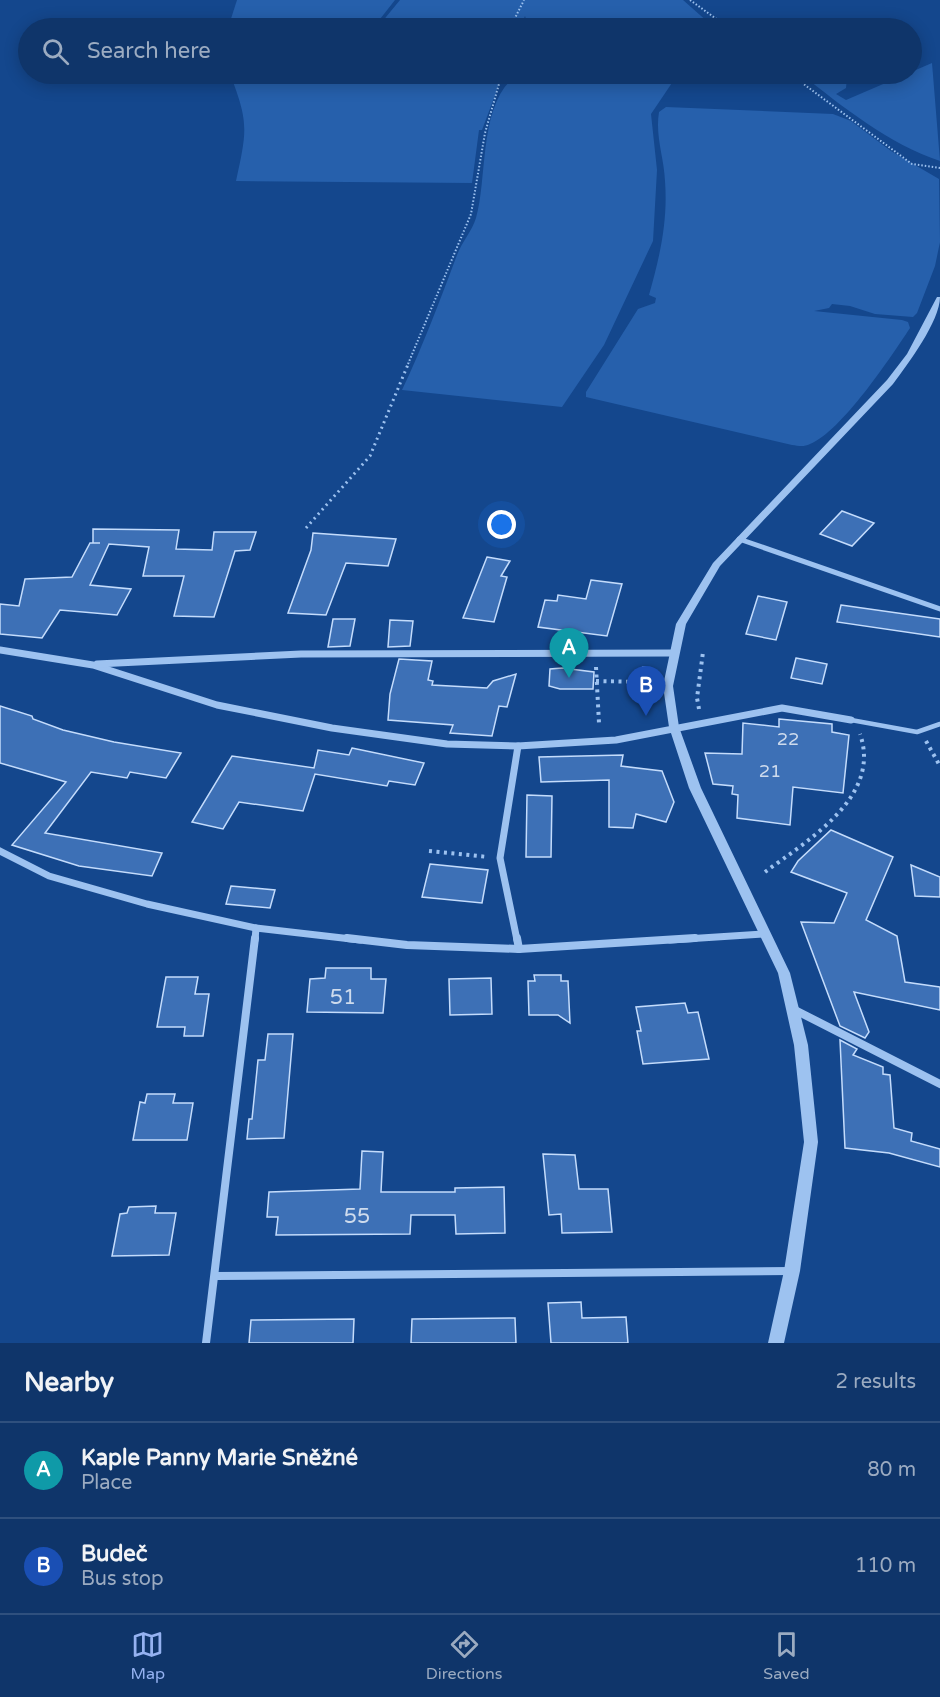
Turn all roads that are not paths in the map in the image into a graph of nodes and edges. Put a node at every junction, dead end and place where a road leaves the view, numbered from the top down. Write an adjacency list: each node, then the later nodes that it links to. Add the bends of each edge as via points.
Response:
1 (940, 299): 2 (street, via 912,354 890,382)
2 (739, 538): 3 (street); 5 (street, via 696,596 681,624)
3 (940, 609)
4 (0, 650): 6 (street)
5 (673, 652): 6 (street, via 301,654); 9 (street, via 668,686)
6 (93, 665): 10 (street, via 218,705 332,728 447,744)
7 (851, 720): 8 (lane, via 917,732); 9 (street, via 782,708)
8 (940, 724)
9 (674, 727): 10 (street, via 616,740); 13 (street, via 695,788)
10 (518, 746): 14 (street, via 500,858)
11 (0, 851): 12 (street, via 60,879 147,904)
12 (256, 928): 14 (street, via 407,945); 18 (street)
13 (763, 934): 14 (street); 15 (street, via 784,973)
14 (519, 948)
15 (795, 1010): 16 (street); 17 (street, via 811,1142)
16 (940, 1084)
17 (792, 1271): 18 (street); 20 (street)
18 (215, 1276): 19 (street)
19 (206, 1343)
20 (776, 1343)

